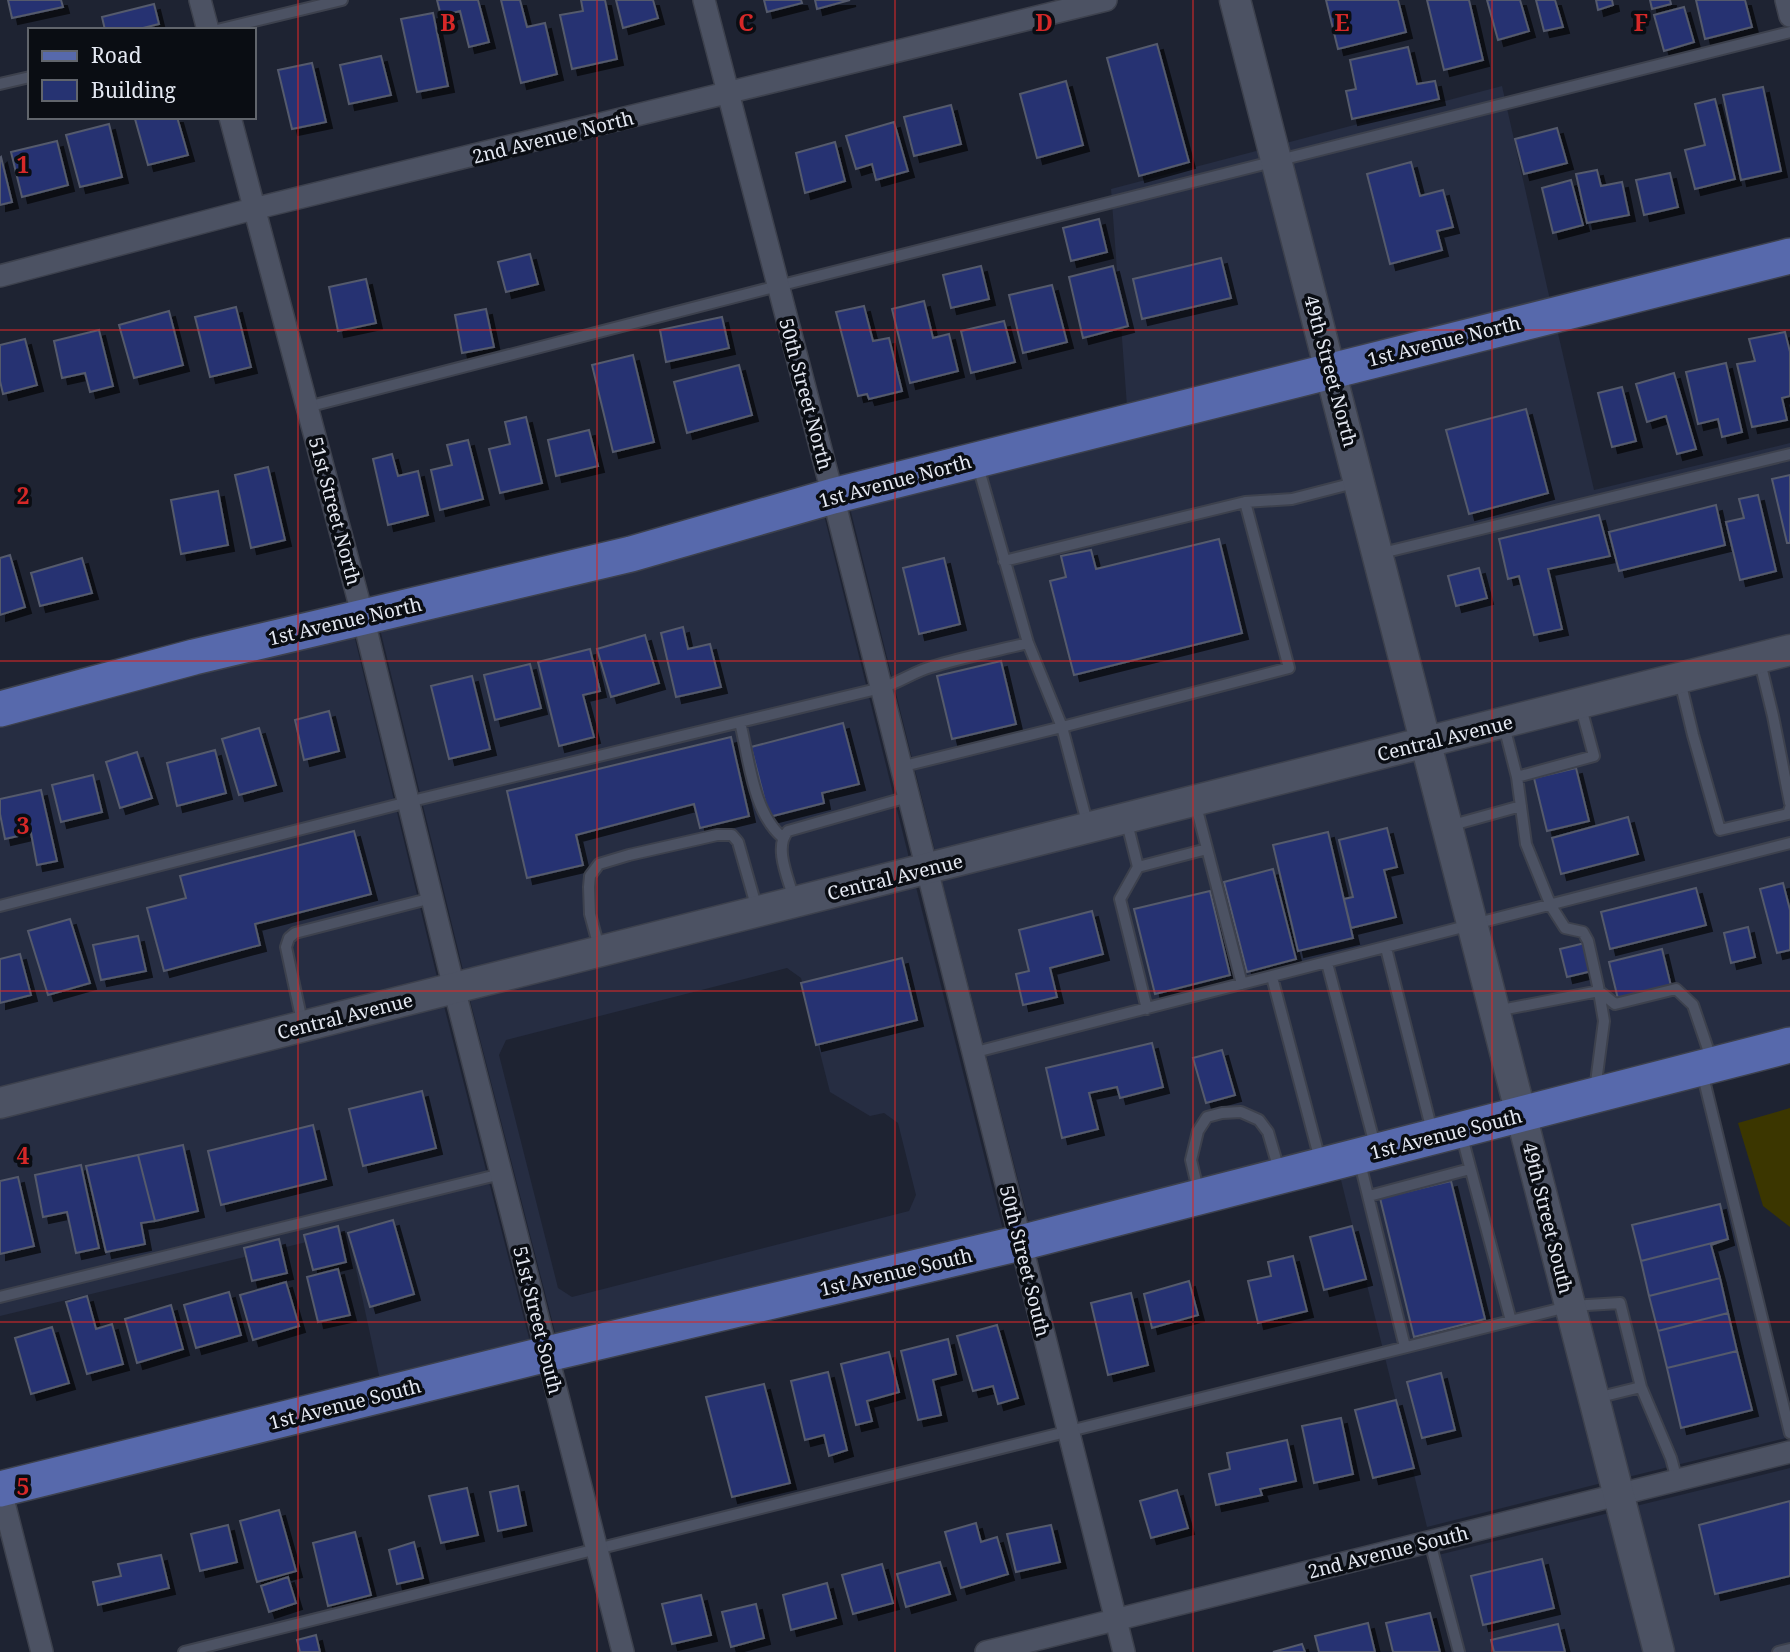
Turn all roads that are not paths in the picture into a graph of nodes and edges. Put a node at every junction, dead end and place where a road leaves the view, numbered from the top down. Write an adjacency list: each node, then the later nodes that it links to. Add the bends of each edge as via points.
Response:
1 (200, 0): 8 (street)
2 (342, 0): 9 (lane)
3 (704, 0): 13 (street, 50th Street North)
4 (1106, 0): 13 (street, 2nd Avenue North)
5 (1235, 0): 15 (main road, 49th Street North)
6 (1786, 0): 7 (street)
7 (1790, 16)
8 (207, 28)
9 (225, 28)
10 (1790, 32): 15 (lane)
11 (28, 77): 12 (lane)
12 (0, 84)
13 (727, 95): 16 (street, 2nd Avenue North); 19 (street, 50th Street North)
14 (230, 119): 16 (street, 51st Street North)
15 (1276, 160): 19 (lane); 20 (main road, 49th Street North)
16 (253, 209): 18 (street, 2nd Avenue North); 21 (street, 51st Street North)
17 (1790, 256): 20 (main road, 1st Avenue North)
18 (0, 276)
19 (778, 286): 21 (lane); 25 (street, 50th Street North)
20 (1331, 370): 23 (main road, 1st Avenue North); 24 (main road, 49th Street North)
21 (307, 407): 29 (street, 51st Street North)
22 (1790, 454): 27 (lane)
23 (976, 460): 25 (main road, 1st Avenue North); 28 (lane)
24 (1360, 481): 26 (lane, via 1292,499); 27 (main road, 49th Street North)
25 (833, 496): 29 (main road, 1st Avenue North, via 631,554); 34 (street, 50th Street North)
26 (1245, 502): 28 (lane); 39 (lane, via 1289,668)
27 (1378, 554): 40 (main road, 49th Street North)
28 (1004, 561): 30 (lane)
29 (363, 617): 36 (main road, 1st Avenue North); 44 (street, 51st Street North)
30 (1028, 643): 34 (lane, via 933,666); 39 (lane)
31 (1790, 650): 32 (main road, Central Avenue)
32 (1759, 658): 33 (main road, Central Avenue); 46 (lane)
33 (1680, 678): 35 (main road, Central Avenue); 46 (lane, via 1720,830 1788,814)
34 (881, 688): 37 (lane); 41 (street, 50th Street North)
35 (1580, 704): 38 (main road, Central Avenue); 42 (lane, via 1594,756)
36 (0, 709)
37 (740, 722): 44 (lane); 51 (lane, via 760,806)
38 (1503, 723): 40 (main road, Central Avenue); 42 (lane)
39 (1062, 727): 41 (lane); 50 (lane)
40 (1427, 743): 45 (main road, Central Avenue); 49 (main road, 49th Street South)
41 (900, 768): 43 (street, 50th Street North)
42 (1517, 777): 47 (lane)
43 (908, 797): 51 (lane, via 788,831); 55 (street, 50th Street North)
44 (408, 802): 56 (street, 51st Street North); 58 (lane)
45 (1195, 802): 48 (main road, Central Avenue); 53 (lane)
46 (1790, 805)
47 (1521, 806): 49 (lane); 59 (lane, via 1525,844)
48 (1126, 820): 50 (main road, Central Avenue); 54 (lane)
49 (1449, 827): 61 (main road, 49th Street South)
50 (1088, 829): 55 (main road, Central Avenue)
51 (782, 838): 57 (lane, via 780,847)
52 (1790, 843): 59 (lane)
53 (1207, 849): 54 (lane); 66 (lane)
54 (1138, 867): 69 (lane, via 1120,899)
55 (926, 869): 57 (main road, Central Avenue); 73 (street, 50th Street South)
56 (432, 898): 67 (street, 51st Street North); 71 (lane, via 289,938 286,947)
57 (795, 902): 60 (main road, Central Avenue)
58 (0, 906)
59 (1551, 906): 61 (lane); 68 (lane, via 1564,928 1583,932)
60 (757, 912): 63 (main road, Central Avenue); 63 (lane, via 738,842 732,835 628,855 599,864 590,876 590,914)
61 (1474, 926): 62 (lane); 70 (main road, 49th Street South)
62 (1386, 948): 64 (lane); 78 (lane)
63 (600, 951): 67 (main road, Central Avenue)
64 (1327, 963): 65 (lane); 79 (lane)
65 (1272, 977): 66 (lane); 80 (lane)
66 (1242, 985): 69 (lane)
67 (454, 988): 71 (main road, Central Avenue); 82 (street, 51st Street South)
68 (1600, 991): 70 (lane); 74 (lane, via 1615,1004 1676,989 1693,1005); 75 (lane, via 1604,1021)
69 (1147, 1009): 73 (lane)
70 (1496, 1011): 77 (main road, 49th Street South)
71 (304, 1026): 76 (main road, Central Avenue)
72 (1790, 1045): 74 (main road, 1st Avenue South)
73 (972, 1053): 86 (street, 50th Street South)
74 (1707, 1067): 75 (main road, 1st Avenue South); 95 (lane)
75 (1594, 1096): 77 (main road, 1st Avenue South)
76 (0, 1103)
77 (1522, 1114): 78 (main road, 1st Avenue South); 88 (main road, 49th Street South)
78 (1447, 1134): 79 (main road, 1st Avenue South); 81 (lane)
79 (1368, 1154): 80 (main road, 1st Avenue South); 84 (lane)
80 (1321, 1166): 83 (main road, 1st Avenue South)
81 (1470, 1169): 84 (lane); 89 (lane)
82 (501, 1174): 87 (lane); 91 (street, 51st Street South)
83 (1281, 1176): 85 (main road, 1st Avenue South); 85 (lane, via 1268,1132 1259,1120 1241,1112 1222,1113 1207,1117 1198,1131 1191,1160)
84 (1368, 1196): 90 (lane)
85 (1199, 1197): 86 (main road, 1st Avenue South)
86 (1020, 1243): 91 (main road, 1st Avenue South); 94 (street, 50th Street South)
87 (0, 1297)
88 (1571, 1306): 89 (lane); 92 (lane, via 1620,1303); 93 (main road, 49th Street South)
89 (1511, 1321): 90 (lane)
90 (1405, 1347): 94 (lane)
91 (547, 1354): 98 (main road, 1st Avenue South); 101 (street, 51st Street South)
92 (1641, 1387): 93 (lane); 97 (lane)
93 (1594, 1398): 99 (main road, 49th Street South)
94 (1068, 1431): 101 (lane); 102 (street, 50th Street South)
95 (1790, 1433)
96 (1790, 1452): 97 (street, 2nd Avenue South)
97 (1677, 1480): 99 (street, 2nd Avenue South)
98 (0, 1488): 104 (street)
99 (1619, 1495): 100 (street, 2nd Avenue South); 110 (main road, 49th Street South)
100 (1430, 1542): 102 (street, 2nd Avenue South); 109 (lane)
101 (596, 1549): 105 (lane); 106 (street, 51st Street South)
102 (1116, 1620): 107 (street, 2nd Avenue South); 108 (street, 50th Street South)
103 (1790, 1649): 111 (lane)
104 (42, 1652)
105 (184, 1652)
106 (623, 1652)
107 (986, 1652)
108 (1124, 1652)
109 (1459, 1652)
110 (1659, 1652)
111 (1778, 1652)

